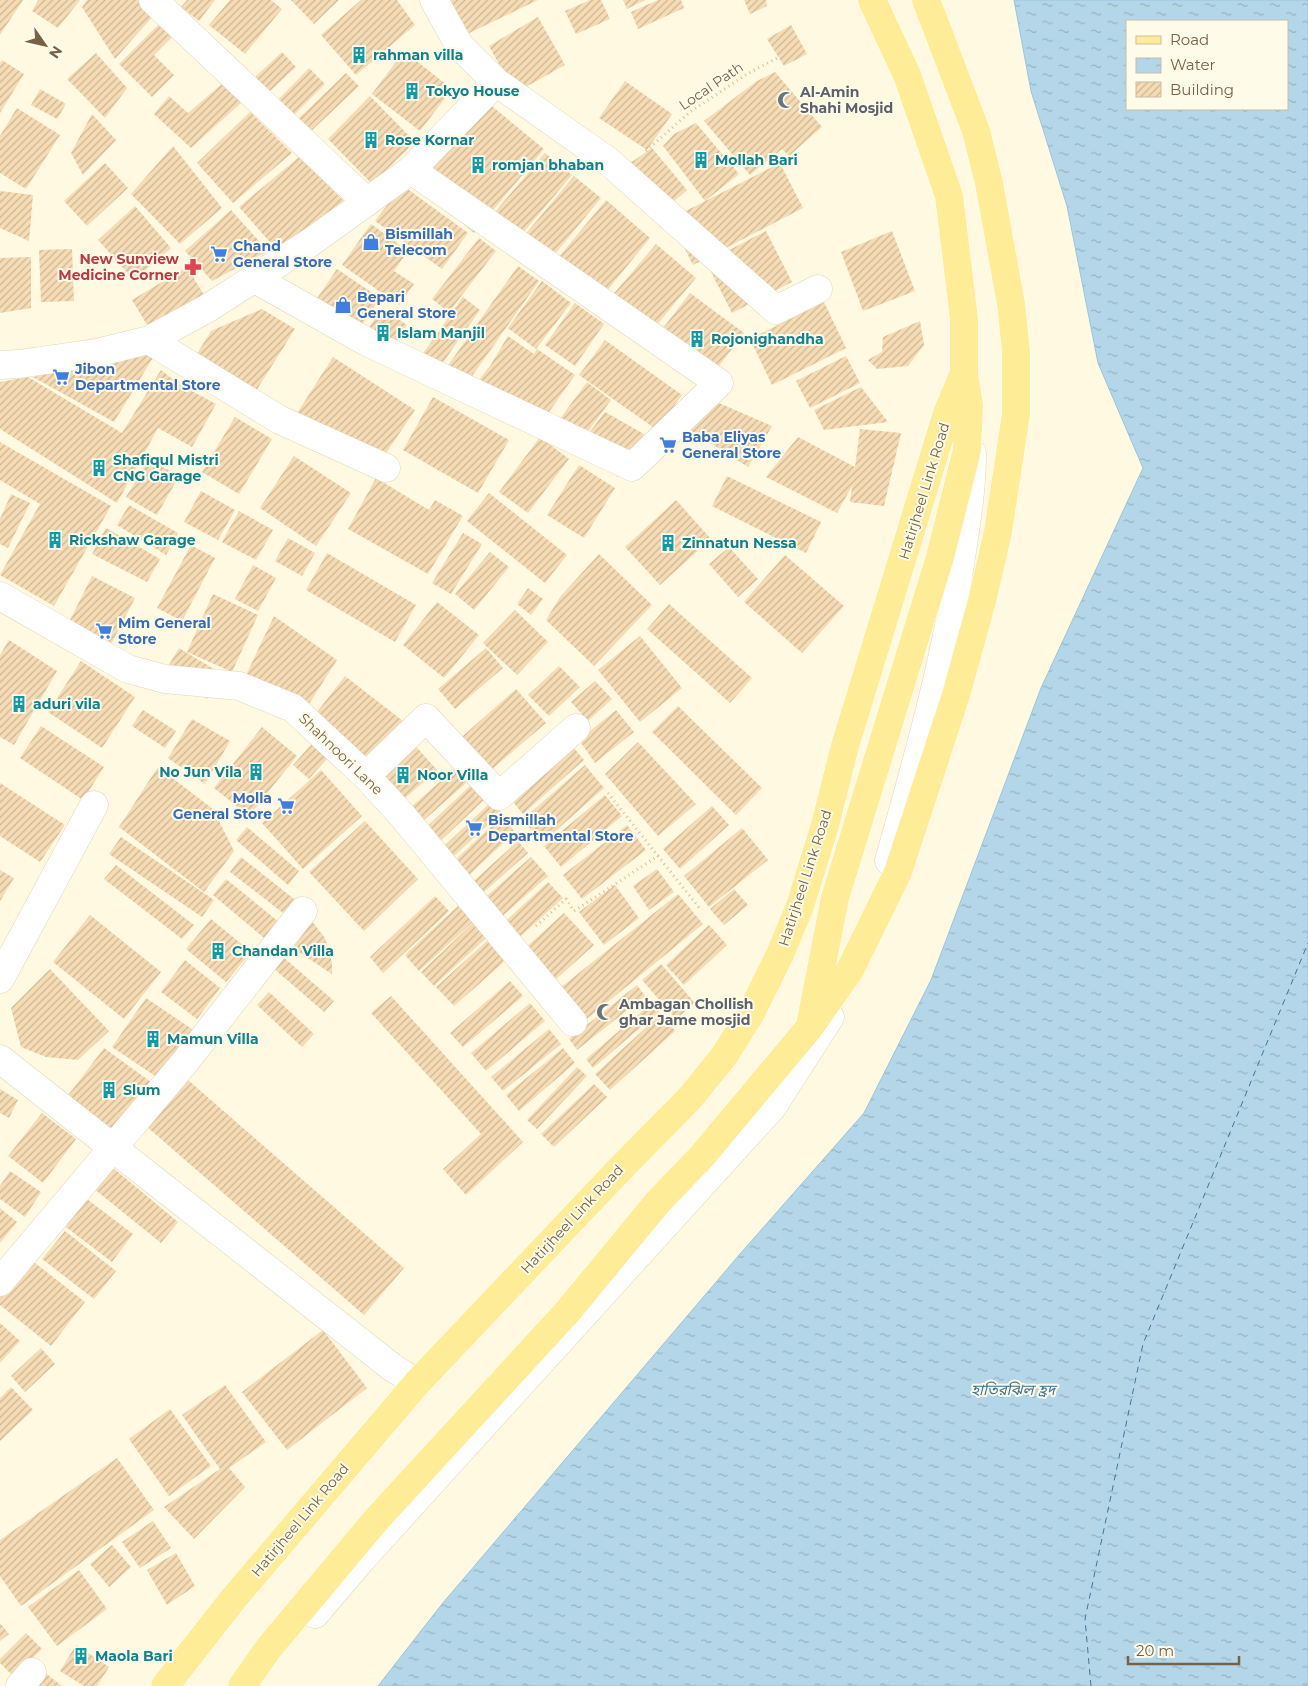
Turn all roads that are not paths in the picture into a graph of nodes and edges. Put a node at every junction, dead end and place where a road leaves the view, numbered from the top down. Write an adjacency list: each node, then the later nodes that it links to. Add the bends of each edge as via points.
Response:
1 (153, 0): 8 (street)
2 (434, 0): 6 (street, via 459,45)
3 (861, 0): 29 (street, via 912,109 953,224 971,348 972,483 953,615 920,752 879,895 839,1003 773,1106 360,1561)
4 (872, 0): 13 (main road, Hatirjheel Link Road, via 907,75 949,196 964,319)
5 (926, 0): 22 (main road, via 976,131 989,183 1012,304 1016,414 1000,522 982,601 956,695 898,872 850,970)
6 (496, 82): 7 (street); 10 (street, via 608,160 776,310)
7 (411, 170): 8 (street); 9 (street, via 719,383 632,467 366,342)
8 (367, 202): 9 (street)
9 (253, 278): 11 (street, via 208,308)
10 (818, 289)
11 (149, 340): 12 (street, via 96,353); 14 (street, via 280,420)
12 (0, 365)
13 (964, 373): 22 (main road, via 969,406 966,450 940,556 835,898); 26 (main road, Hatirjheel Link Road, via 947,414 845,746 800,906 751,1013 724,1056 690,1098)
14 (386, 468)
15 (0, 596): 17 (street, Shahnoori Lane, via 128,669 165,679 239,686 293,708)
16 (576, 728): 17 (street, via 499,796 426,718)
17 (366, 776): 21 (street, Shahnoori Lane)
18 (94, 805): 20 (street)
19 (303, 911): 24 (street)
20 (0, 979)
21 (573, 1022)
22 (809, 1028): 28 (main road, via 568,1311 374,1521 268,1649)
23 (0, 1059): 24 (street)
24 (113, 1149): 25 (street); 26 (street, via 393,1368)
25 (0, 1282)
26 (417, 1383): 27 (main road, Hatirjheel Link Road, via 234,1598)
27 (165, 1686)
28 (242, 1686)
29 (254, 1686)

